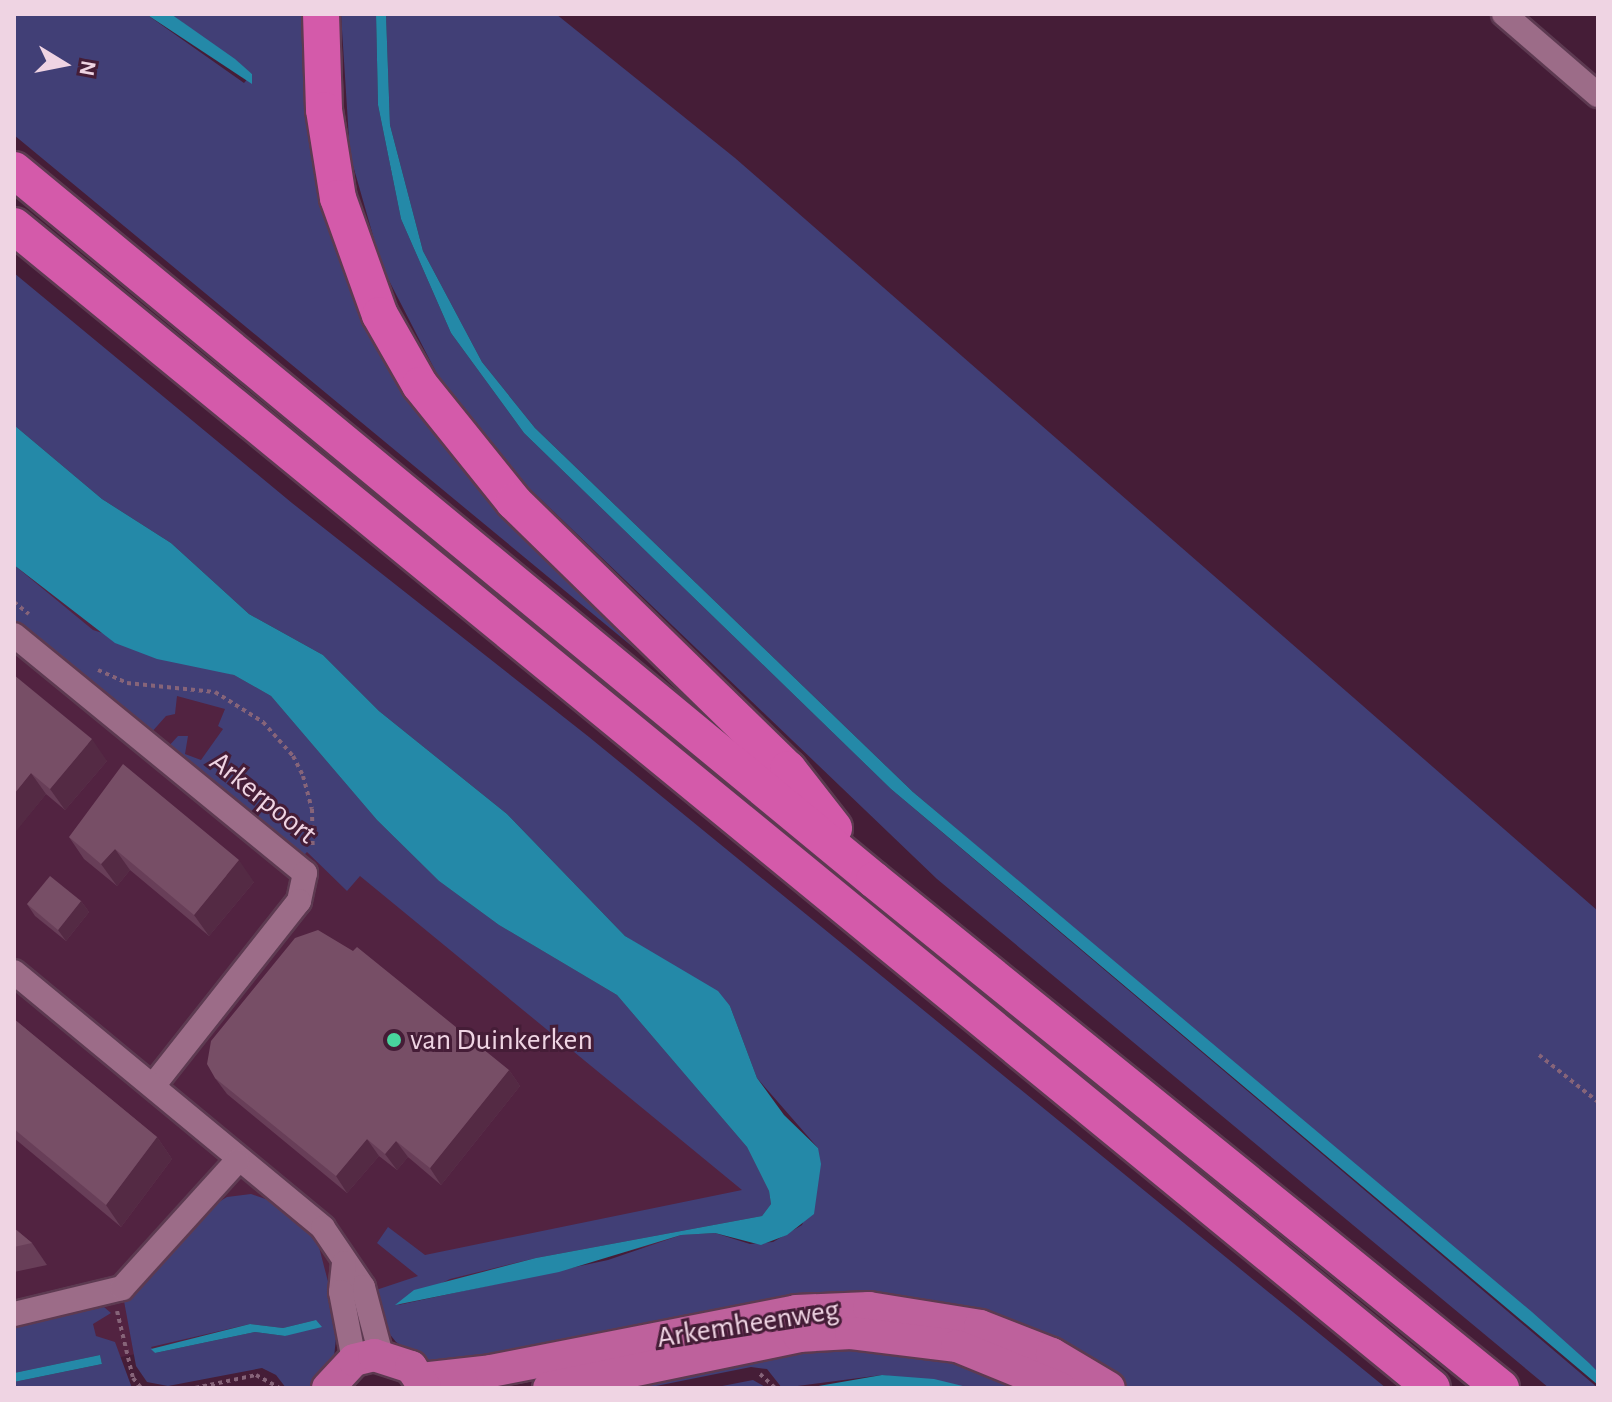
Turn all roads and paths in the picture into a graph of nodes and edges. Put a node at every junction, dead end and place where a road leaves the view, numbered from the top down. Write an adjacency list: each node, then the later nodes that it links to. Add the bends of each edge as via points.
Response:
1 (321, 14): 11 (highway, via 324,110 338,198 380,315 420,385 514,502 788,769)
2 (1504, 14): 3 (street)
3 (1598, 95)
4 (14, 170): 11 (highway)
5 (14, 226): 28 (highway)
6 (14, 602): 7 (path)
7 (31, 615)
8 (14, 635): 10 (street, Arkerpoort)
9 (96, 668): 10 (path, via 127,683 215,692 248,710 277,735 298,766 312,809 315,841)
10 (305, 873): 14 (street, Arkerpoort, via 299,901)
11 (874, 880): 29 (highway)
12 (14, 972): 14 (street)
13 (1539, 1055): 15 (path)
14 (153, 1086): 16 (street)
15 (1598, 1102)
16 (237, 1161): 17 (street, via 130,1282); 19 (street, via 323,1228 363,1287)
17 (112, 1294): 18 (street); 21 (path, via 133,1378)
18 (14, 1314)
19 (367, 1358): 20 (main road, via 411,1367); 24 (main road)
20 (423, 1383): 27 (main road, Arkemheenweg, via 796,1311 869,1308 980,1326 1052,1354)
21 (141, 1388)
22 (195, 1388): 23 (path, via 256,1375)
23 (279, 1388)
24 (328, 1388)
25 (549, 1388): 26 (main road, Arkemheenweg, via 799,1336 851,1333 957,1346)
26 (1060, 1388)
27 (1109, 1388)
28 (1432, 1388)
29 (1501, 1388)

